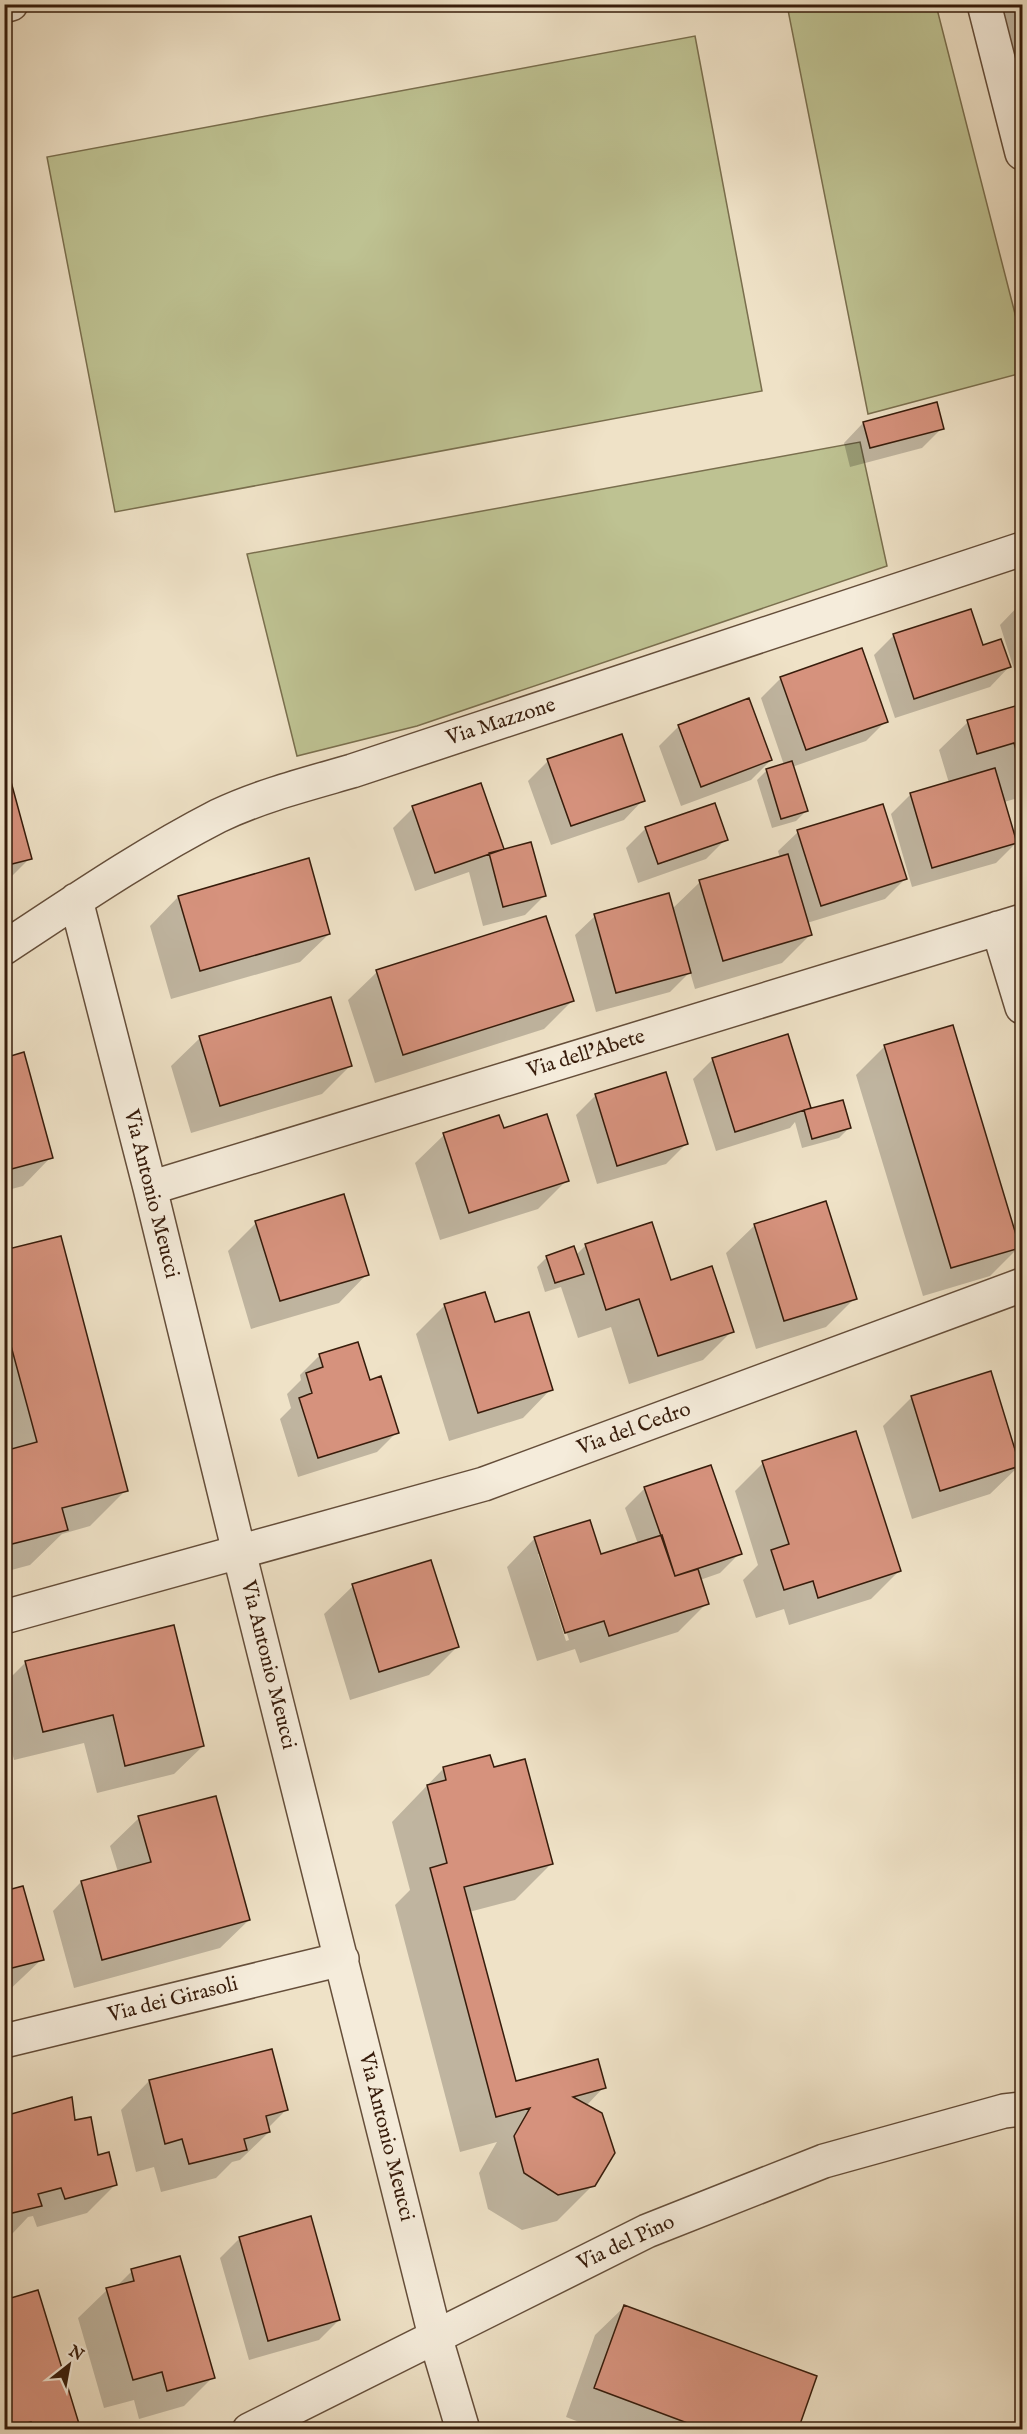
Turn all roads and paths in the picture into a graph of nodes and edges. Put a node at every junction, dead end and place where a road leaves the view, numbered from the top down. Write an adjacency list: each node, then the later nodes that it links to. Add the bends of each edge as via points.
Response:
1 (11, 4): 3 (street)
2 (984, 4): 4 (street)
3 (4, 6)
4 (1023, 153)
5 (1023, 549): 6 (street, Via Mazzone, via 288,789 219,816)
6 (76, 900): 8 (street, Via Mazzone); 10 (street, Via Antonio Meucci)
7 (1010, 924): 9 (street); 10 (street, Via dell'Abete)
8 (4, 948)
9 (1023, 1007)
10 (150, 1188): 12 (street, Via Antonio Meucci)
11 (1023, 1285): 12 (street, Via del Cedro, via 484,1484)
12 (239, 1552): 13 (street); 14 (street, Via Antonio Meucci)
13 (4, 1617)
14 (342, 1959): 15 (street, Via dei Girasoli); 17 (street, Via Antonio Meucci)
15 (4, 2041)
16 (1023, 2109): 17 (street, Via del Pino, via 824,2161 647,2231)
17 (435, 2336): 18 (street, Via del Pino); 19 (street, Via Antonio Meucci)
18 (249, 2430)
19 (463, 2430)

